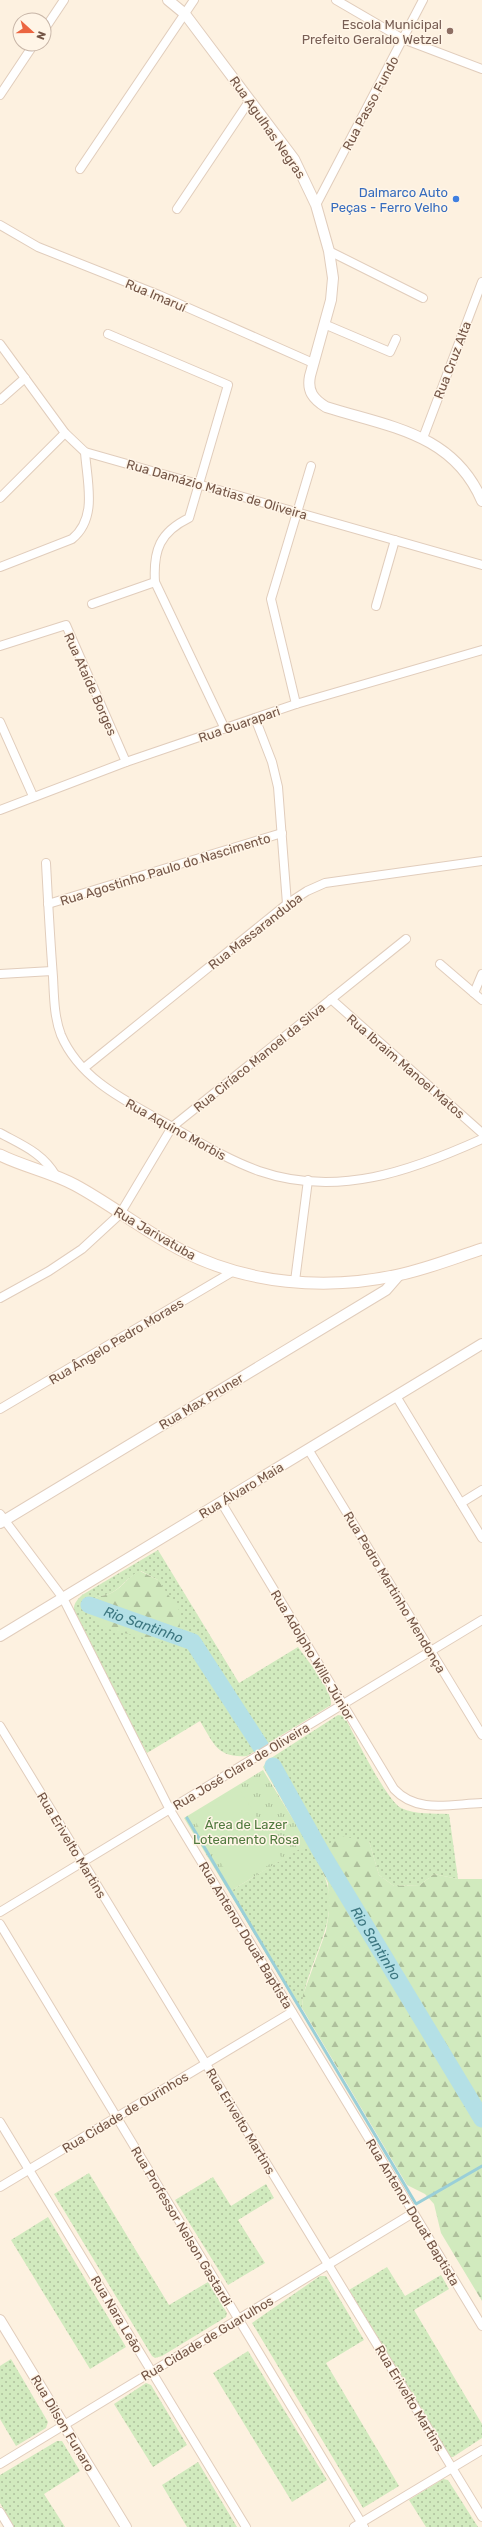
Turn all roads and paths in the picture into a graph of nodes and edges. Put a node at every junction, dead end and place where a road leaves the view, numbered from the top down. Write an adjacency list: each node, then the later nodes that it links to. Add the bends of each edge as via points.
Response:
1 (64, 0): 7 (street)
2 (168, 0): 6 (street, Rua Agulhas Negras)
3 (194, 0): 6 (street)
4 (336, 0): 8 (street)
5 (423, 0): 8 (street, Rua Passo Fundo)
6 (185, 14): 12 (street, Rua Agulhas Negras); 13 (street)
7 (52, 18)
8 (403, 39): 10 (street); 14 (street, Rua Passo Fundo)
9 (29, 52): 11 (street)
10 (482, 69)
11 (0, 95)
12 (250, 100): 14 (street, Rua Agulhas Negras, via 294,159); 15 (street)
13 (80, 169)
14 (316, 205): 17 (street, Rua Agulhas Negras)
15 (177, 209)
16 (0, 225): 24 (street, Rua Imaruí, via 38,247 159,295)
17 (329, 251): 19 (street); 20 (street, Rua Agulhas Negras, via 333,278)
18 (482, 282): 28 (street, Rua Cruz Alta)
19 (423, 298)
20 (324, 324): 22 (street, via 390,352); 24 (street, Rua Agulhas Negras)
21 (108, 334): 31 (street, via 228,385)
22 (396, 339)
23 (0, 344): 25 (street)
24 (313, 363): 28 (street, Rua Agulhas Negras, via 308,384 312,396 318,402)
25 (26, 378): 26 (street); 27 (street)
26 (0, 400)
27 (66, 433): 29 (street); 32 (street)
28 (423, 438): 33 (street, Rua Agulhas Negras, via 459,463)
29 (84, 452): 31 (street, Rua Damázio Matias de Oliveira); 37 (street, via 89,513 80,533 72,539)
30 (310, 466): 34 (street)
31 (199, 484): 34 (street, Rua Damázio Matias de Oliveira); 38 (street, via 189,518 168,531 160,544 155,560)
32 (0, 498)
33 (482, 501)
34 (297, 512): 35 (street, Rua Damázio Matias de Oliveira); 43 (street, via 271,599)
35 (395, 540): 36 (street, Rua Damázio Matias de Oliveira); 40 (street)
36 (482, 565)
37 (0, 567)
38 (155, 582): 39 (street); 46 (street)
39 (92, 604)
40 (376, 606)
41 (0, 646): 47 (street, Rua Ataíde Borges, via 66,625)
42 (482, 650): 43 (street, Rua Guarapari)
43 (296, 704): 44 (street, Rua Guarapari)
44 (255, 718): 46 (street, Rua Guarapari); 50 (street, via 275,775)
45 (0, 722): 48 (street)
46 (225, 729): 47 (street, Rua Guarapari)
47 (126, 762): 48 (street, Rua Guarapari)
48 (33, 796): 49 (street, Rua Guarapari)
49 (0, 810)
50 (282, 833): 53 (street, Rua Agostinho Paulo do Nascimento); 54 (street)
51 (482, 861): 54 (street, Rua Massaranduba, via 325,883)
52 (46, 863): 53 (street, Rua Aquino Morbis)
53 (48, 904): 57 (street, Rua Aquino Morbis)
54 (287, 904): 63 (street, Rua Massaranduba)
55 (406, 939): 61 (street, Rua Ciríaco Manoel da Silva)
56 (440, 964): 60 (street)
57 (52, 971): 58 (street); 63 (street, Rua Aquino Morbis, via 59,1027 67,1046)
58 (0, 974)
59 (482, 974): 60 (street)
60 (474, 993): 62 (street)
61 (331, 999): 64 (street, Rua Ciríaco Manoel da Silva); 66 (street, Rua Ibraim Manoel Matos)
62 (482, 1000)
63 (84, 1068): 64 (street, Rua Aquino Morbis, via 113,1093)
64 (172, 1126): 70 (street, Rua Aquino Morbis, via 248,1166 277,1176); 71 (street, Rua Ciríaco Manoel da Silva)
65 (0, 1133): 69 (street, via 41,1156 49,1163)
66 (482, 1133)
67 (482, 1139): 70 (street, Rua Aquino Morbis, via 438,1159 397,1173 366,1179)
68 (0, 1155): 69 (main road, Rua Jarivatuba)
69 (56, 1176): 71 (main road, Rua Jarivatuba, via 77,1186)
70 (308, 1180): 75 (street)
71 (120, 1214): 73 (main road, Rua Jarivatuba, via 182,1251); 76 (street, Rua Ciríaco Manoel da Silva, via 67,1261)
72 (482, 1249): 74 (main road, Rua Jarivatuba)
73 (232, 1272): 75 (main road, Rua Jarivatuba); 79 (street, Rua Ângelo Pedro Moraes)
74 (399, 1275): 75 (main road, Rua Jarivatuba, via 347,1282); 84 (street, Rua Max Pruner, via 386,1290)
75 (295, 1281)
76 (0, 1298)
77 (482, 1344): 78 (street, Rua Álvaro Maia)
78 (396, 1396): 80 (street, Rua Álvaro Maia); 83 (street)
79 (0, 1410)
80 (308, 1449): 82 (street, Rua Álvaro Maia); 89 (street, Rua Pedro Martinho Mendonça)
81 (482, 1490): 83 (street)
82 (221, 1502): 86 (street, Rua Álvaro Maia); 90 (street, Rua Adolpho Wille Júnior)
83 (460, 1503): 85 (street)
84 (2, 1519): 86 (street, Rua Antenor Douat Baptista)
85 (482, 1538)
86 (63, 1598): 88 (street, Rua Álvaro Maia); 94 (street, Rua Antenor Douat Baptista)
87 (482, 1620): 89 (street, Rua José Clara de Oliveira)
88 (0, 1636)
89 (431, 1651): 90 (street, Rua José Clara de Oliveira); 92 (street, Rua Pedro Martinho Mendonça)
90 (343, 1705): 93 (street, Rua Adolpho Wille Júnior, via 394,1789 410,1803 429,1806); 94 (street, Rua José Clara de Oliveira)
91 (0, 1726): 95 (street, Rua Erivelto Martins)
92 (482, 1735)
93 (482, 1803)
94 (170, 1810): 95 (street, Rua José Clara de Oliveira); 98 (street, Rua Antenor Douat Baptista)
95 (83, 1862): 96 (street, Rua José Clara de Oliveira); 99 (street, Rua Erivelto Martins)
96 (0, 1912)
97 (0, 1924): 100 (street, Rua Professor Nelson Gastardi)
98 (292, 2012): 99 (street, Rua Cidade de Ourinhos); 104 (street, Rua Antenor Douat Baptista)
99 (206, 2064): 100 (street, Rua Cidade de Ourinhos); 105 (street, Rua Erivelto Martins)
100 (117, 2117): 102 (street, Rua Cidade de Ourinhos); 106 (street, Rua Professor Nelson Gastardi)
101 (0, 2122): 102 (street, Rua Nara Leão)
102 (29, 2170): 103 (street, Rua Cidade de Ourinhos); 109 (street, Rua Nara Leão)
103 (0, 2188)
104 (413, 2213): 105 (street, Rua Cidade de Guarulhos); 108 (street, Rua Antenor Douat Baptista)
105 (328, 2264): 106 (street, Rua Cidade de Guarulhos); 113 (street, Rua Erivelto Martins)
106 (238, 2319): 109 (street, Rua Cidade de Guarulhos); 116 (street, Rua Professor Nelson Gastardi)
107 (0, 2320): 110 (street, Rua Dilson Funaro)
108 (482, 2326)
109 (152, 2371): 110 (street, Rua Cidade de Guarulhos); 119 (street, Rua Nara Leão)
110 (64, 2425): 112 (street, Rua Cidade de Guarulhos); 118 (street, Rua Dilson Funaro)
111 (482, 2450): 113 (street)
112 (0, 2464)
113 (452, 2468): 115 (street, Rua Erivelto Martins); 116 (street)
114 (0, 2512): 117 (street)
115 (482, 2517)
116 (363, 2525): 120 (street)
117 (9, 2527)
118 (126, 2527)
119 (246, 2527)
120 (354, 2527)

